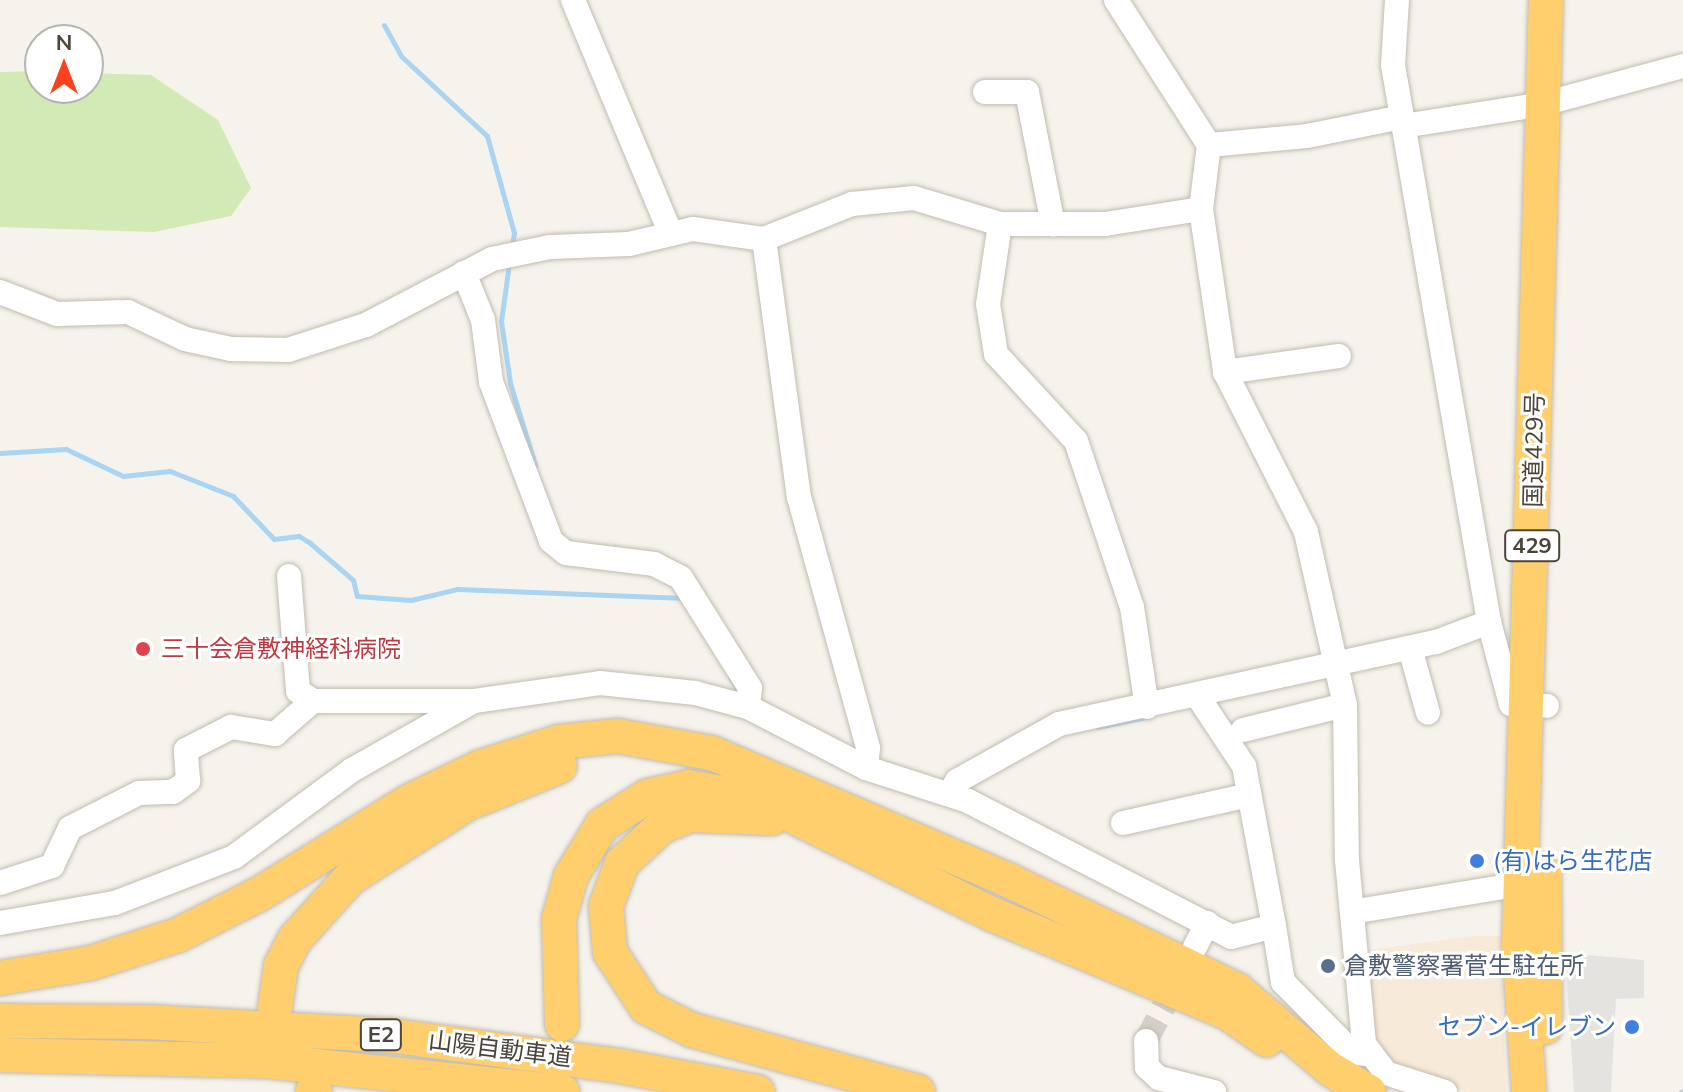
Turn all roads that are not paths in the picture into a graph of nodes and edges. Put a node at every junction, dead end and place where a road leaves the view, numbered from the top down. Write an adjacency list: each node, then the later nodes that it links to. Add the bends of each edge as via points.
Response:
1 (573, 0): 14 (street)
2 (1116, 0): 10 (street)
3 (1397, 0): 9 (street, via 1393,65)
4 (1546, 0): 8 (highway, 国道429号 / 429)
5 (1565, 0): 8 (highway, 国道429号 / 429)
6 (1683, 66): 8 (street)
7 (985, 92): 13 (street, via 1027,92)
8 (1553, 102): 9 (street); 29 (highway, 国道429号 / 429)
9 (1402, 122): 10 (street); 21 (street)
10 (1209, 145): 11 (street)
11 (1201, 209): 13 (street, via 1105,224); 19 (street)
12 (1000, 224): 13 (street); 15 (street, via 914,198 852,204); 30 (street, via 988,304 996,354 1076,441 1132,607)
13 (1053, 224)
14 (670, 232): 15 (street); 16 (street, via 629,244 513,253)
15 (764, 239): 34 (street, via 799,497)
16 (464, 273): 17 (street, via 366,325 288,350 231,349 185,339 128,312 57,314); 26 (street, via 483,320 491,382 551,541 580,557 667,569 691,590)
17 (0, 292)
18 (1339, 356): 19 (street)
19 (1225, 372): 23 (street, via 1306,532)
20 (289, 576): 24 (street, via 298,691)
21 (1489, 622): 22 (street); 29 (street, via 1511,704)
22 (1410, 648): 23 (street); 31 (street)
23 (1337, 664): 27 (street); 28 (street)
24 (313, 701): 25 (street); 39 (street, via 275,734 231,727 186,750 188,781 173,792 139,793 70,828 52,866)
25 (474, 701): 26 (street, via 560,685 612,684); 42 (street, via 352,770 234,857 115,903)
26 (749, 701): 34 (street)
27 (1200, 702): 30 (street); 36 (street, via 1240,758)
28 (1345, 705): 32 (street); 41 (street)
29 (1537, 706): 40 (highway, 国道429号 / 429); 61 (highway, 国道429号 / 429, via 1544,1013)
30 (1147, 707): 35 (street, via 1059,724)
31 (1428, 713)
32 (1243, 730)
33 (658, 746): 46 (highway, via 618,736 559,742 481,767 410,801 261,893 178,935 91,963); 47 (highway, via 530,774 405,840 350,878 312,915 281,966); 58 (highway, via 712,753 770,776 1237,990 1330,1069)
34 (868, 762): 35 (street)
35 (953, 787): 43 (street)
36 (1249, 795): 38 (street); 44 (street)
37 (793, 821): 49 (highway, via 760,800 688,787 648,796 602,825 571,876 559,919); 55 (highway, via 690,815 661,827 622,863 606,906 610,952 646,1007 692,1030); 57 (highway, via 1228,1013)
38 (1123, 823)
39 (0, 883)
40 (1521, 884): 41 (street); 60 (highway, 国道429号 / 429, via 1521,1013)
41 (1352, 912): 51 (street)
42 (0, 923)
43 (1207, 923): 44 (street, via 1231,937); 45 (street)
44 (1274, 926): 51 (street, via 1283,982)
45 (1195, 947)
46 (0, 978)
47 (275, 1008)
48 (0, 1021): 54 (highway, 山陽自動車道 / E2, via 148,1022 395,1036 620,1066)
49 (562, 1024)
50 (1146, 1041): 56 (street, via 1147,1067 1159,1078)
51 (1363, 1054): 59 (street, via 1386,1073)
52 (0, 1055): 53 (highway, 山陽自動車道 / E2, via 268,1061)
53 (562, 1092)
54 (758, 1092)
55 (918, 1092)
56 (1214, 1092)
57 (1338, 1092)
58 (1369, 1092)
59 (1445, 1092)
60 (1529, 1092)
61 (1552, 1092)

